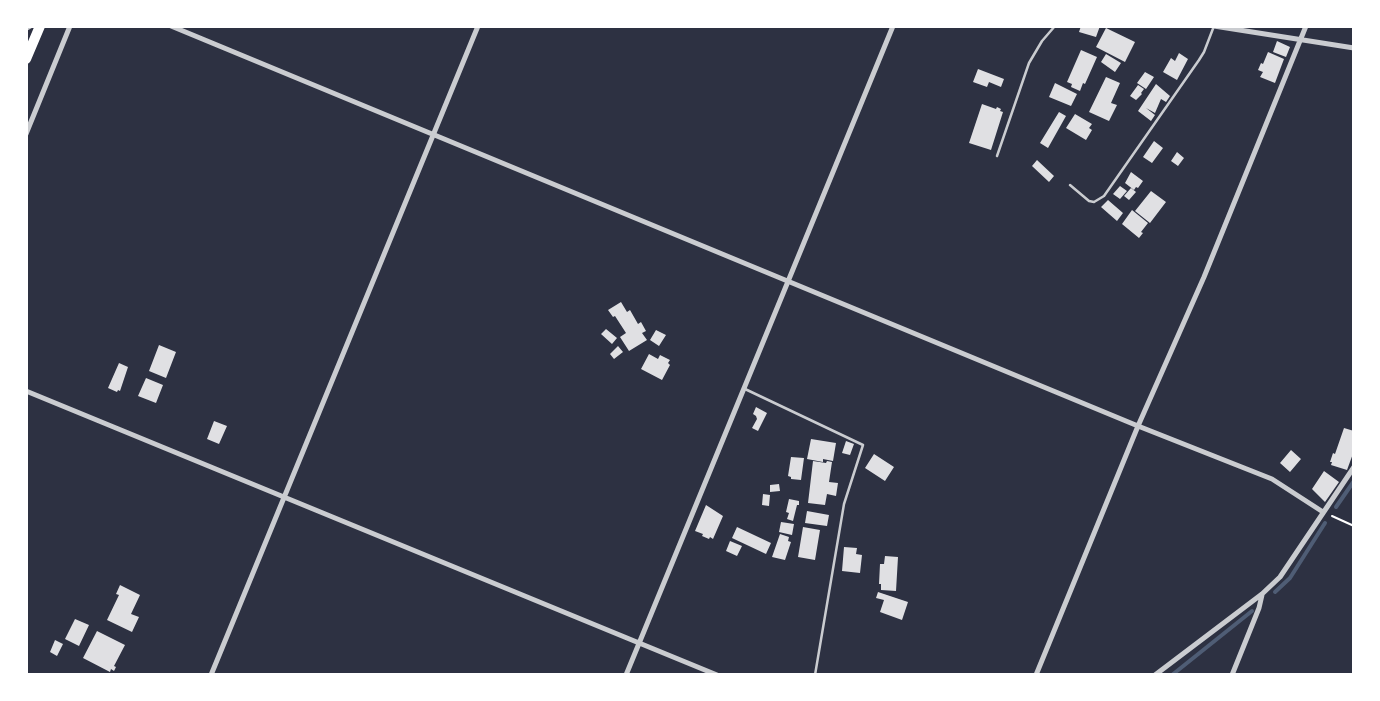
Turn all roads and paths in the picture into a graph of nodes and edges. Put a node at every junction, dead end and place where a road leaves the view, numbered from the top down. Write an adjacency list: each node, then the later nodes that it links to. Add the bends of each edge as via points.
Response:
1 (33, 26): 10 (lane)
2 (40, 26): 13 (highway)
3 (70, 26): 14 (street)
4 (171, 26): 15 (street)
5 (478, 26): 15 (street)
6 (893, 26): 18 (street)
7 (1055, 26): 16 (lane, via 1029,63)
8 (1214, 26): 11 (street); 17 (lane, via 1198,60 1104,196 1094,202 1089,201)
9 (1306, 26): 11 (street)
10 (26, 30)
11 (1300, 40): 12 (street); 21 (street, via 1204,276)
12 (1354, 48)
13 (26, 58)
14 (26, 134)
15 (432, 135): 18 (street); 23 (street)
16 (997, 156)
17 (1070, 185)
18 (787, 282): 19 (street); 21 (street)
19 (745, 389): 27 (street); 31 (lane, via 863,445 844,504)
20 (26, 391): 23 (street)
21 (1138, 426): 24 (street, via 1272,479); 32 (street)
22 (1354, 467): 24 (street)
23 (284, 497): 27 (street); 28 (street)
24 (1323, 512): 25 (path); 26 (street, via 1285,570)
25 (1354, 526)
26 (1262, 594): 33 (street); 34 (street)
27 (640, 643): 29 (street); 30 (street)
28 (211, 675)
29 (626, 675)
30 (717, 675)
31 (815, 675)
32 (1036, 675)
33 (1155, 675)
34 (1232, 675)

